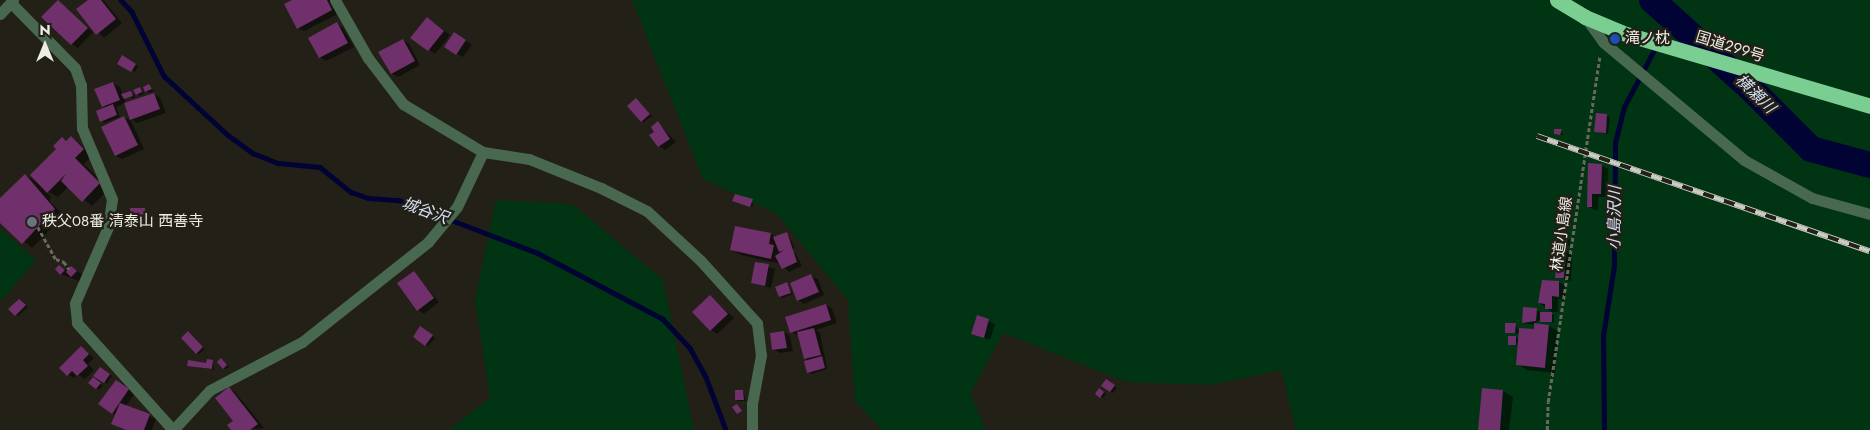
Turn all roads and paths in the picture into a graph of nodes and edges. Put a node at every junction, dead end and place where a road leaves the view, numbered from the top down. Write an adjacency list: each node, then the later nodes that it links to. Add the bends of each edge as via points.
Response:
1 (335, 0): 8 (street, via 368,58 403,104)
2 (1557, 0): 5 (highway, 国道299号)
3 (12, 2): 4 (street); 12 (street, via 75,68 81,85 82,128 112,199 108,227 75,303 77,323)
4 (0, 14)
5 (1585, 17): 6 (street); 7 (highway, 国道299号, via 1626,34)
6 (1603, 42): 9 (street, via 1744,160 1812,198); 14 (path, 林道小島線, via 1548,402)
7 (1870, 106)
8 (482, 156): 12 (street, via 457,207 428,242 302,342 210,390); 13 (street, via 529,159 600,188 647,212 700,260 758,323 761,355 752,404)
9 (1870, 214)
10 (38, 227): 11 (path, via 56,259)
11 (69, 269)
12 (173, 430)
13 (752, 430)
14 (1547, 430)

